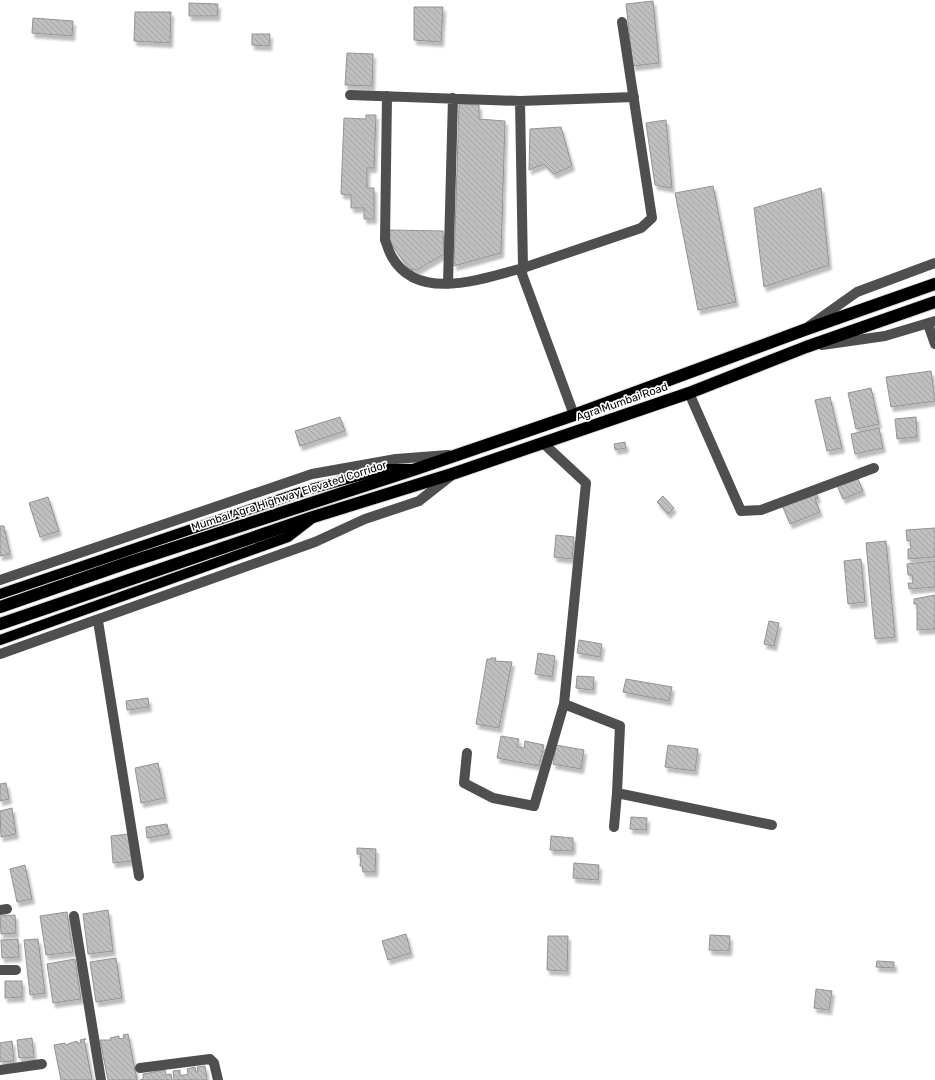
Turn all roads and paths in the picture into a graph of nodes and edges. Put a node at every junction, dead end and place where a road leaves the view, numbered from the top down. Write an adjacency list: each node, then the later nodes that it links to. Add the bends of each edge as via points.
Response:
1 (622, 22): 4 (street)
2 (350, 95): 3 (street)
3 (387, 96): 5 (street); 9 (street, via 385,240 392,258 406,273 422,282)
4 (634, 97): 6 (street); 8 (street, via 652,218 641,228)
5 (453, 98): 6 (street); 9 (street)
6 (520, 101): 8 (street)
7 (935, 262): 13 (street, via 857,292)
8 (523, 268): 9 (street, via 473,281); 17 (street, via 522,274)
9 (448, 284)
10 (935, 284): 13 (highway, Agra Mumbai Road)
11 (935, 302): 15 (highway, Agra Mumbai Road)
12 (932, 323): 14 (street); 15 (street, via 885,336)
13 (804, 330): 17 (highway, Agra Mumbai Road)
14 (935, 344)
15 (806, 347): 16 (highway, Agra Mumbai Road)
16 (689, 393): 18 (highway, Agra Mumbai Road); 20 (street, via 741,511 761,510)
17 (574, 415): 19 (highway, Agra Mumbai Road)
18 (543, 444): 22 (highway, Agra Mumbai Road); 31 (street, via 586,483)
19 (458, 454): 21 (highway, Mumbai Agra Highway Elevated Corridor); 24 (street, via 396,459 312,474)
20 (874, 468)
21 (416, 469): 25 (main road, via 384,469 307,490); 26 (highway, Mumbai Agra Highway Elevated Corridor)
22 (455, 473): 23 (highway, Agra Mumbai Road); 27 (street, via 418,501 365,519 315,542)
23 (313, 517): 28 (highway); 29 (main road, via 288,537)
24 (0, 580)
25 (0, 594)
26 (0, 607)
27 (98, 621): 30 (street); 36 (street)
28 (0, 624)
29 (0, 640)
30 (0, 654)
31 (564, 704): 32 (street, via 534,806 493,798 464,783); 33 (street, via 620,726)
32 (467, 753)
33 (617, 793): 34 (street); 35 (street)
34 (772, 825)
35 (614, 827)
36 (139, 876)
37 (74, 916): 43 (street)
38 (0, 970): 39 (street)
39 (16, 970)
40 (42, 1064): 42 (street)
41 (140, 1068): 44 (street, via 210,1059 214,1063)
42 (0, 1070)
43 (101, 1080)
44 (218, 1080)

